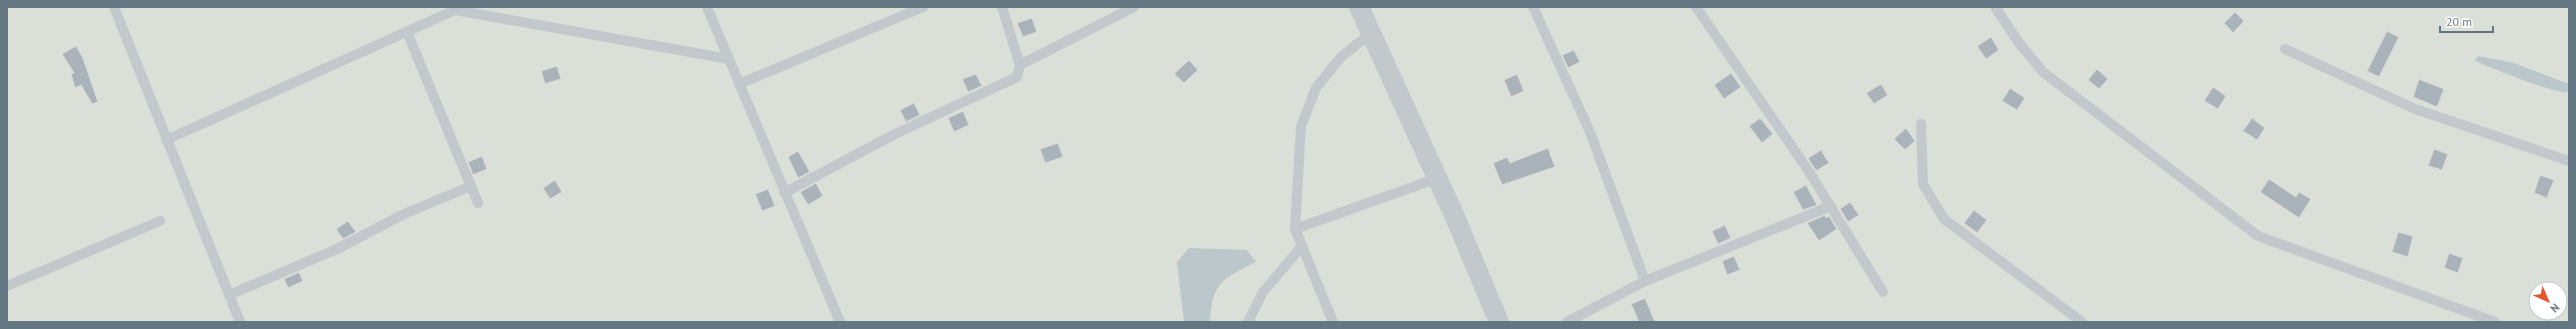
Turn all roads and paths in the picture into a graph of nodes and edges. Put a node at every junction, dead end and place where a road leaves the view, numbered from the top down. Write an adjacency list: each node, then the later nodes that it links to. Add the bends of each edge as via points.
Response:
1 (114, 7): 19 (lane)
2 (707, 7): 15 (lane)
3 (923, 7): 11 (lane)
4 (1002, 7): 16 (lane)
5 (1134, 7): 16 (lane)
6 (1359, 7): 13 (street)
7 (1533, 7): 29 (lane, via 1590,132)
8 (1696, 7): 25 (lane)
9 (1995, 7): 40 (lane, via 2019,44 2043,72 2258,236)
10 (455, 9): 12 (lane); 15 (lane)
11 (909, 10): 17 (lane)
12 (407, 32): 19 (lane); 22 (lane)
13 (1371, 33): 21 (street); 27 (lane, via 1341,57 1316,88 1301,126)
14 (2285, 49): 20 (lane, via 2415,109)
15 (729, 59): 17 (lane)
16 (1020, 64): 23 (lane, via 1017,77 895,134)
17 (739, 84): 23 (lane)
18 (1921, 124): 39 (lane, via 1923,184 1944,219)
19 (166, 140): 32 (lane)
20 (2569, 161)
21 (1438, 178): 27 (lane); 37 (street)
22 (471, 186): 24 (lane); 32 (lane, via 404,214 337,249)
23 (784, 192): 34 (lane)
24 (478, 203)
25 (1831, 206): 29 (lane); 31 (lane)
26 (160, 222): 30 (lane)
27 (1295, 229): 28 (lane)
28 (1302, 246): 35 (lane, via 1264,292); 36 (lane)
29 (1645, 281): 38 (lane)
30 (7, 286)
31 (1883, 292)
32 (229, 295): 33 (lane)
33 (240, 322)
34 (840, 322)
35 (1248, 322)
36 (1333, 322)
37 (1499, 322)
38 (1567, 322)
39 (2082, 322)
40 (2496, 322)

